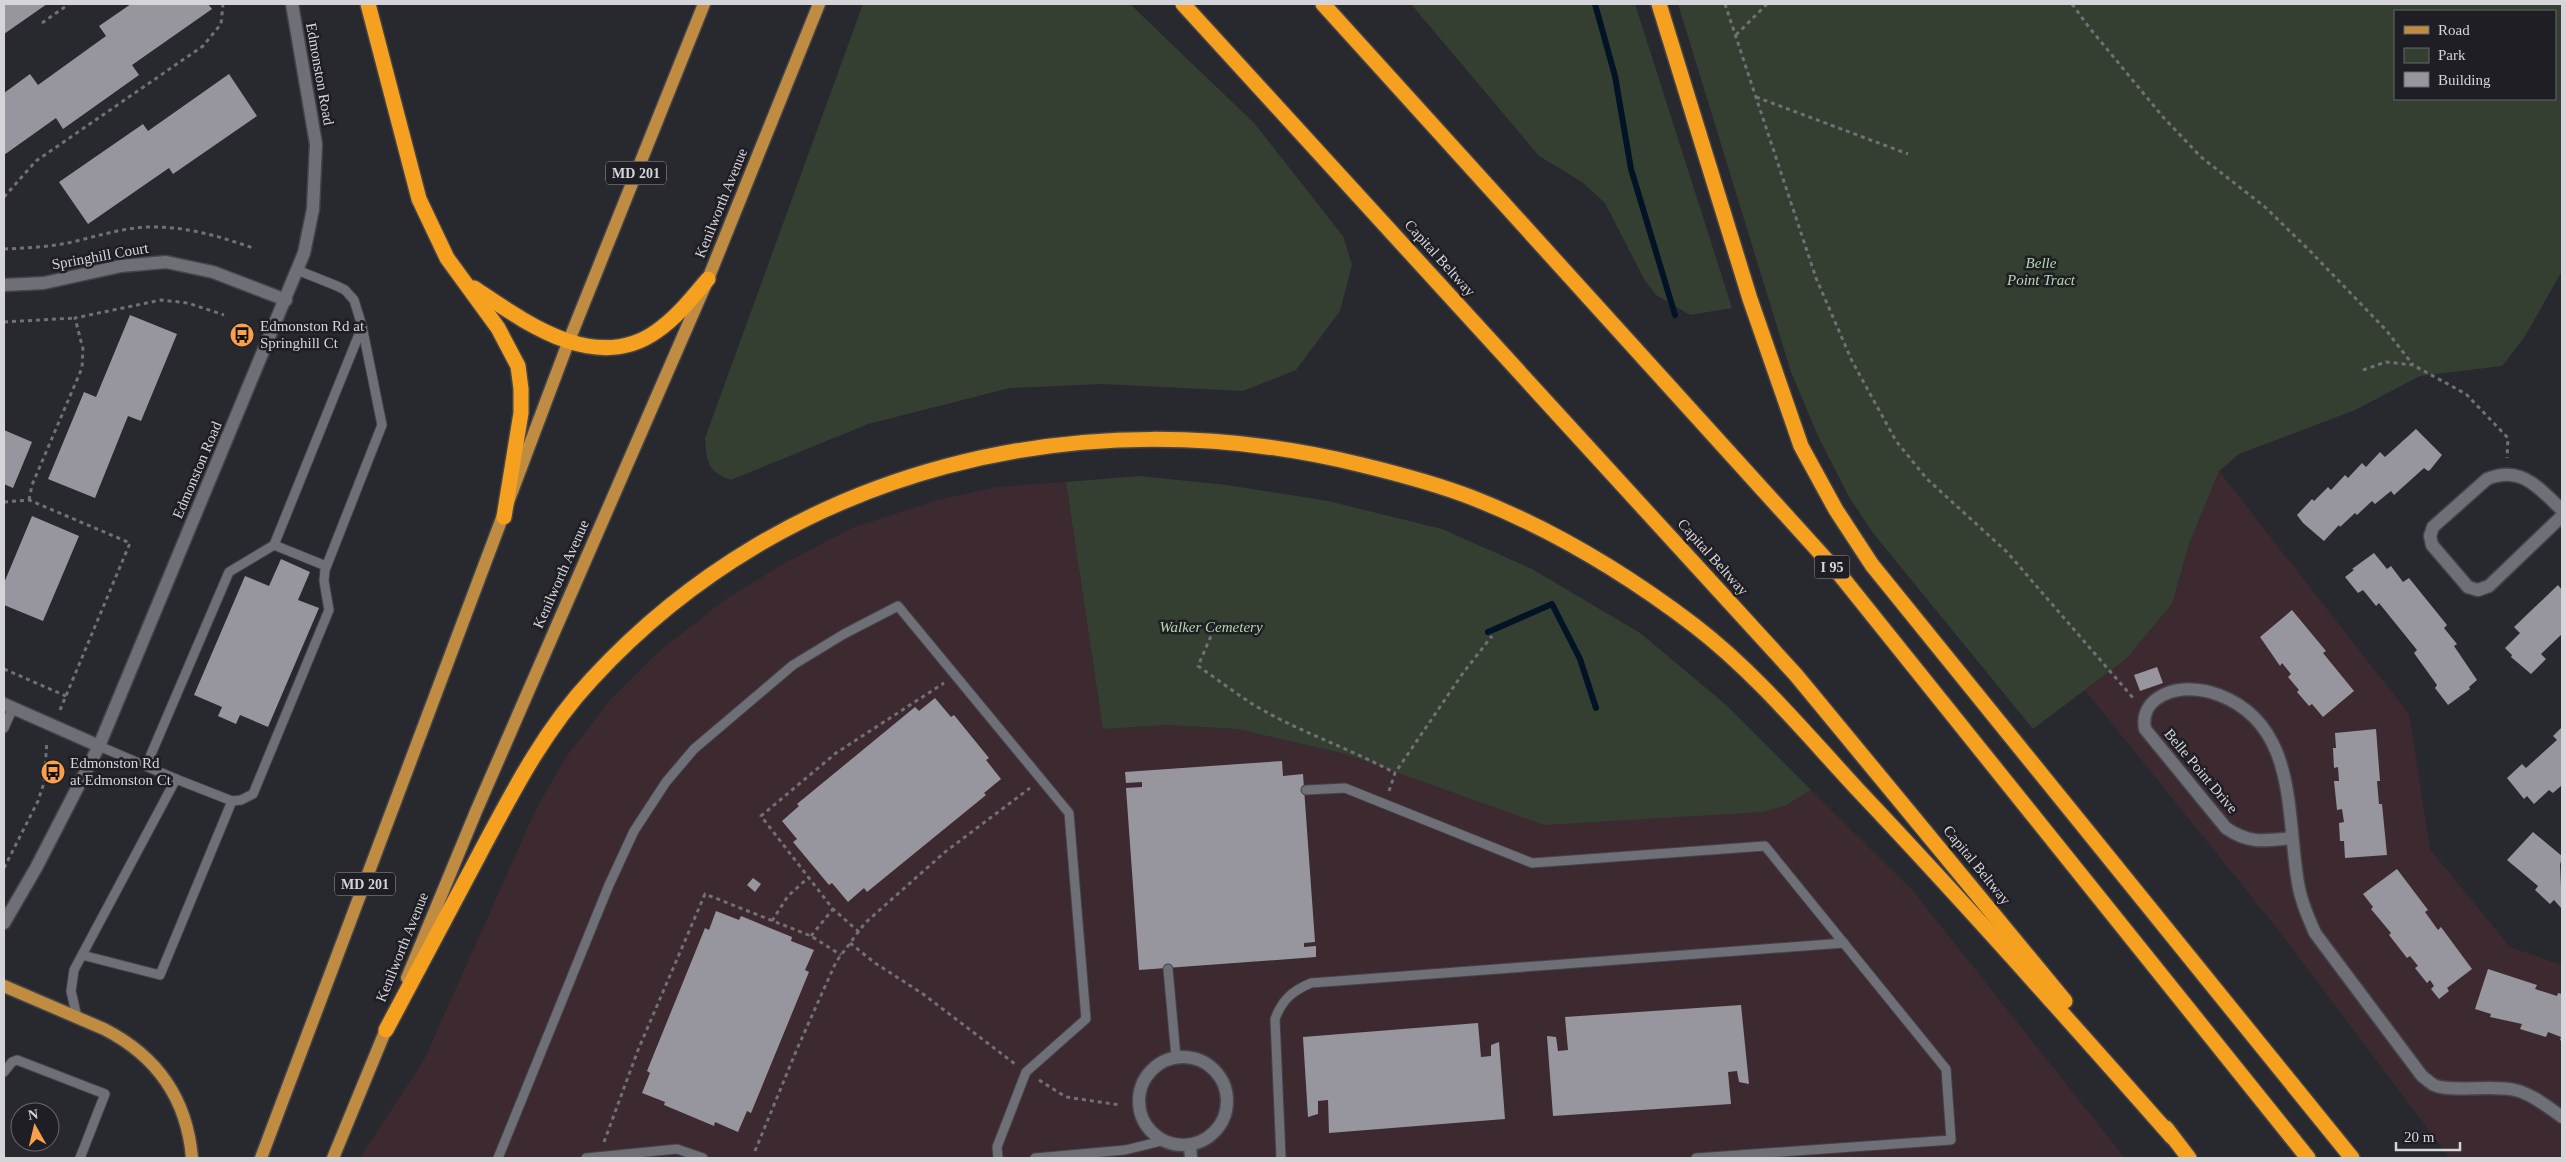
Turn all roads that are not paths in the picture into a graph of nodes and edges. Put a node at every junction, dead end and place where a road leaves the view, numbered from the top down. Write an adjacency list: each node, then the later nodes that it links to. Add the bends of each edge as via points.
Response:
1 (292, 4): 8 (street, Edmonston Road, via 316,144 313,209)
2 (368, 4): 10 (highway, via 419,199 447,258)
3 (704, 4): 14 (main road, MD 201)
4 (819, 4): 9 (main road, Kenilworth Avenue)
5 (1183, 4): 38 (highway, Capital Beltway, via 1796,674 2027,953)
6 (1323, 4): 53 (highway, I 95, via 1841,576)
7 (1659, 4): 54 (highway, via 1776,379 1801,446 1836,510 1872,565)
8 (297, 270): 12 (street, Edmonston Road); 13 (lane, via 345,290 359,310)
9 (708, 279): 14 (highway, via 684,309 649,335 628,344 600,348); 34 (main road, Kenilworth Avenue, via 477,809)
10 (464, 281): 14 (highway, via 512,314); 17 (highway, via 508,344 518,366 520,413)
11 (4, 285): 12 (street, Springhill Court, via 44,283 121,266 166,262 213,272)
12 (286, 300): 22 (street, Edmonston Road)
13 (362, 326): 18 (lane); 19 (lane, via 382,429)
14 (568, 342): 17 (main road, MD 201)
15 (2562, 510): 16 (street, via 2526,479 2506,473 2486,479 2432,527 2430,536 2432,546 2468,587 2478,590 2489,586)
16 (2562, 516)
17 (504, 517): 43 (main road, MD 201)
18 (274, 544): 19 (lane); 23 (lane, via 229,572)
19 (326, 566): 26 (lane, via 324,581 329,610 253,794)
20 (8, 706): 21 (lane); 22 (street)
21 (4, 728)
22 (99, 746): 23 (lane); 28 (street, Edmonston Road)
23 (146, 766): 24 (lane)
24 (176, 779): 26 (lane); 30 (lane)
25 (1306, 790): 29 (lane, via 1345,788 1532,863 1765,846)
26 (232, 801): 30 (lane, via 160,976)
27 (2292, 838): 27 (street, Belle Point Drive, via 2279,754 2260,721 2246,709 2209,691 2193,689 2165,694 2154,700 2146,713 2145,729 2226,828 2241,838 2255,841); 37 (street, via 2298,884 2316,933 2422,1076 2444,1088 2483,1086 2516,1090)
28 (4, 923)
29 (1844, 943): 50 (lane, via 1311,984 1284,1000 1274,1019); 51 (lane, via 1946,1069 1951,1140)
30 (82, 956): 33 (lane, via 71,983)
31 (1168, 969): 35 (lane)
32 (4, 986): 33 (main road)
33 (77, 1018): 42 (main road, via 120,1037 136,1048 166,1079 184,1116)
34 (386, 1030): 38 (highway, via 522,774 550,732 588,682 678,597 730,560 787,527 843,500 902,478 960,461 1034,448 1106,440 1172,438 1323,455 1410,477 1473,498 1555,536 1618,573 1697,628 1749,674 1887,821 2017,961); 44 (main road, Kenilworth Avenue)
35 (1176, 1057): 39 (street, via 1151,1070 1139,1094 1139,1109 1145,1125); 40 (street, via 1197,1059 1209,1065 1225,1084 1228,1098 1227,1111 1217,1130)
36 (4, 1072): 41 (lane, via 17,1060 105,1094)
37 (2562, 1117)
38 (2172, 1137): 52 (highway, Capital Beltway)
39 (1162, 1141): 40 (street); 49 (lane, via 1124,1150)
40 (1191, 1152)
41 (80, 1158)
42 (192, 1158)
43 (260, 1158)
44 (333, 1158)
45 (498, 1158): 48 (lane, via 609,885 634,831 666,782 694,749 793,665 898,606 1069,813 1086,1019 1026,1072 997,1147)
46 (586, 1158): 47 (lane, via 676,1149)
47 (703, 1158)
48 (998, 1158)
49 (1035, 1158)
50 (1281, 1158)
51 (1696, 1158)
52 (2189, 1158)
53 (2308, 1158)
54 (2352, 1158)

